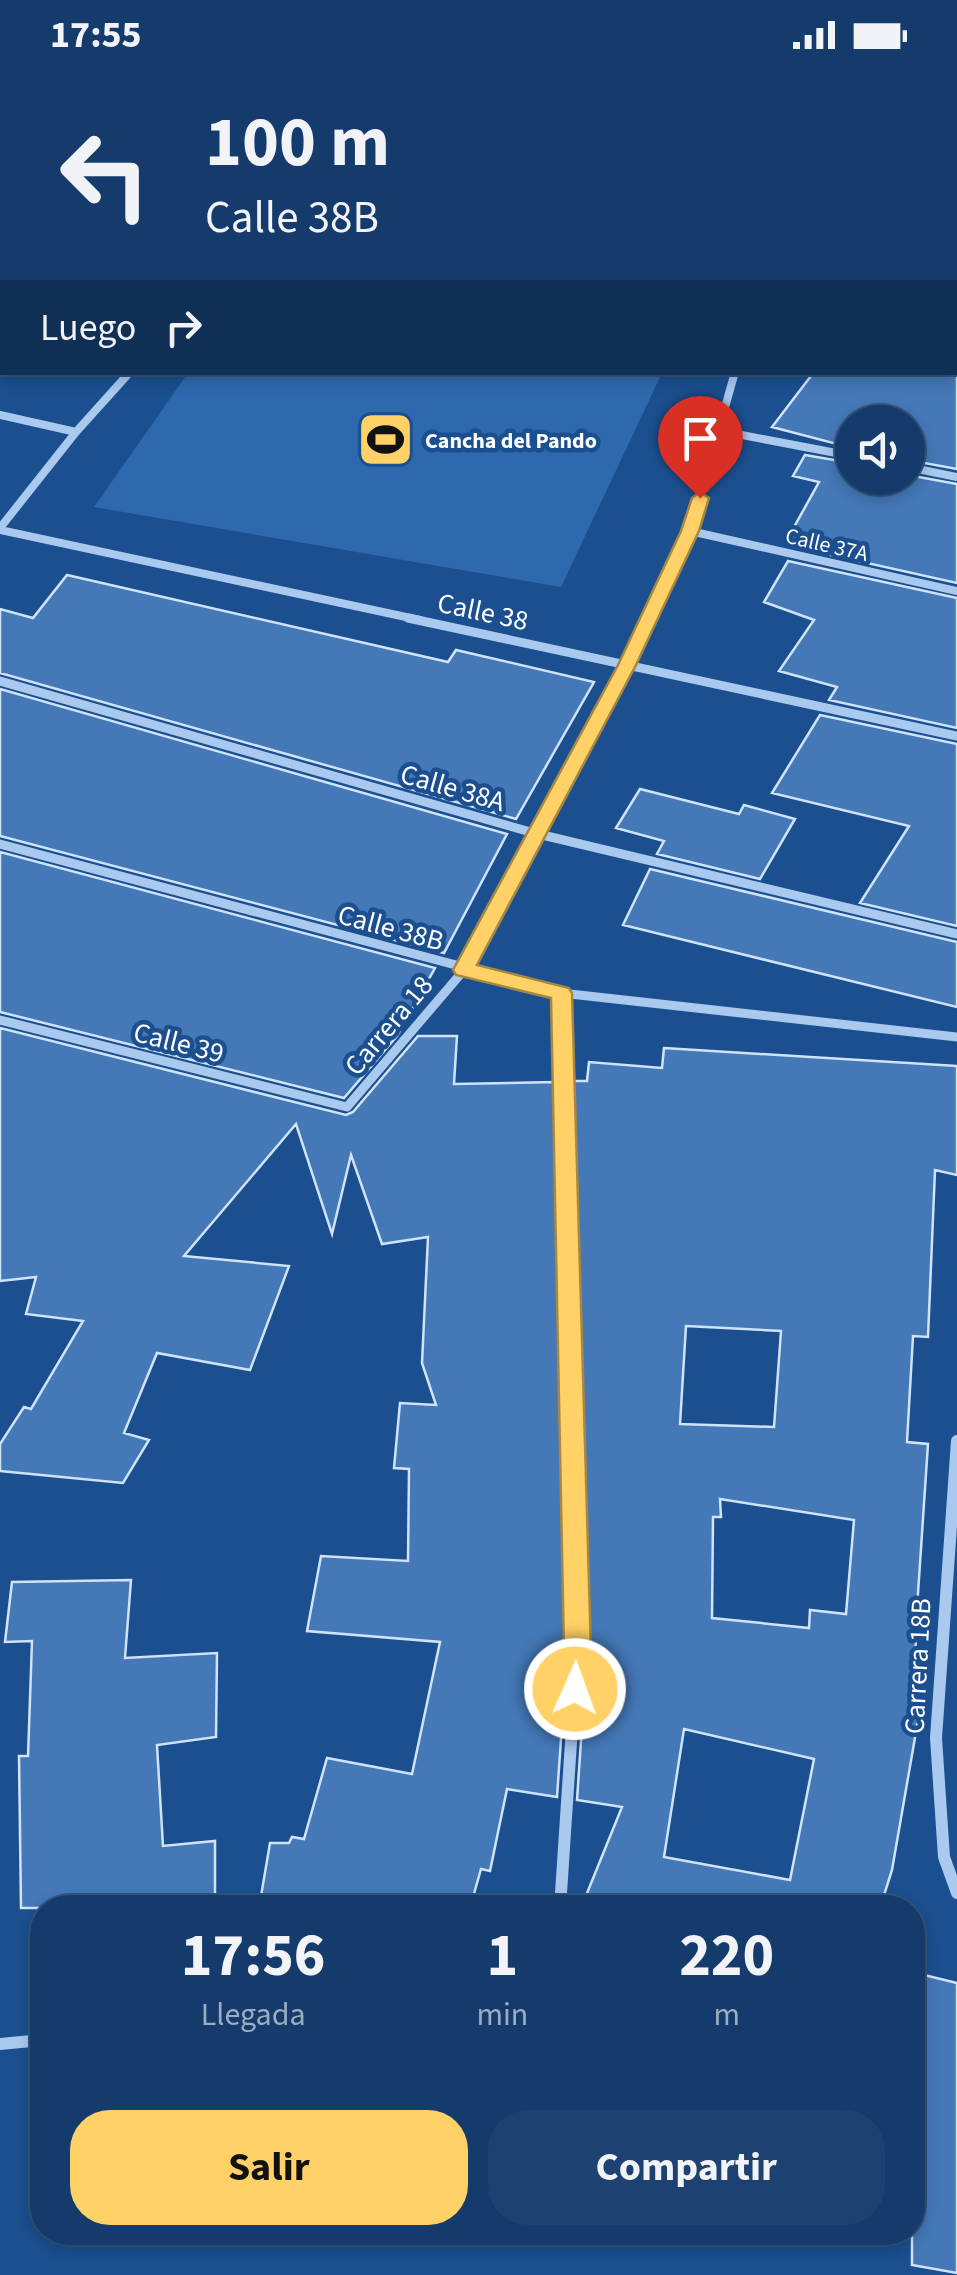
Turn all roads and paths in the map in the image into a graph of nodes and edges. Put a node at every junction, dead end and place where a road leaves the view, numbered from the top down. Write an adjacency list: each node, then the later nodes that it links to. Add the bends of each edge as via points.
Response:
1 (127, 375): 5 (street)
2 (734, 375): 4 (street, Carrera 18)
3 (0, 415): 5 (street)
4 (721, 431): 6 (street); 10 (street, Carrera 18)
5 (76, 432): 9 (street)
6 (835, 453)
7 (925, 470): 8 (street)
8 (957, 477)
9 (0, 529): 12 (street, Calle 38)
10 (690, 531): 11 (street, Calle 37A); 12 (street, Carrera 18)
11 (957, 592)
12 (627, 665): 14 (street, Calle 38); 15 (street, Carrera 18)
13 (0, 680): 15 (street, Calle 38A)
14 (957, 736)
15 (534, 833): 17 (street, Calle 38A); 18 (street, Carrera 18)
16 (0, 844): 18 (street, Calle 38B)
17 (957, 934)
18 (464, 970): 19 (street, Calle 38B); 22 (street, Carrera 18)
19 (561, 993): 21 (street, Calle 38B); 25 (street, via 577,1652)
20 (0, 1020): 22 (street, Calle 39)
21 (957, 1037)
22 (347, 1108)
23 (957, 1441): 24 (street, Carrera 18B, via 936,1738 944,1857)
24 (957, 1893)
25 (561, 1895)
26 (30, 2041): 27 (street)
27 (0, 2044)

